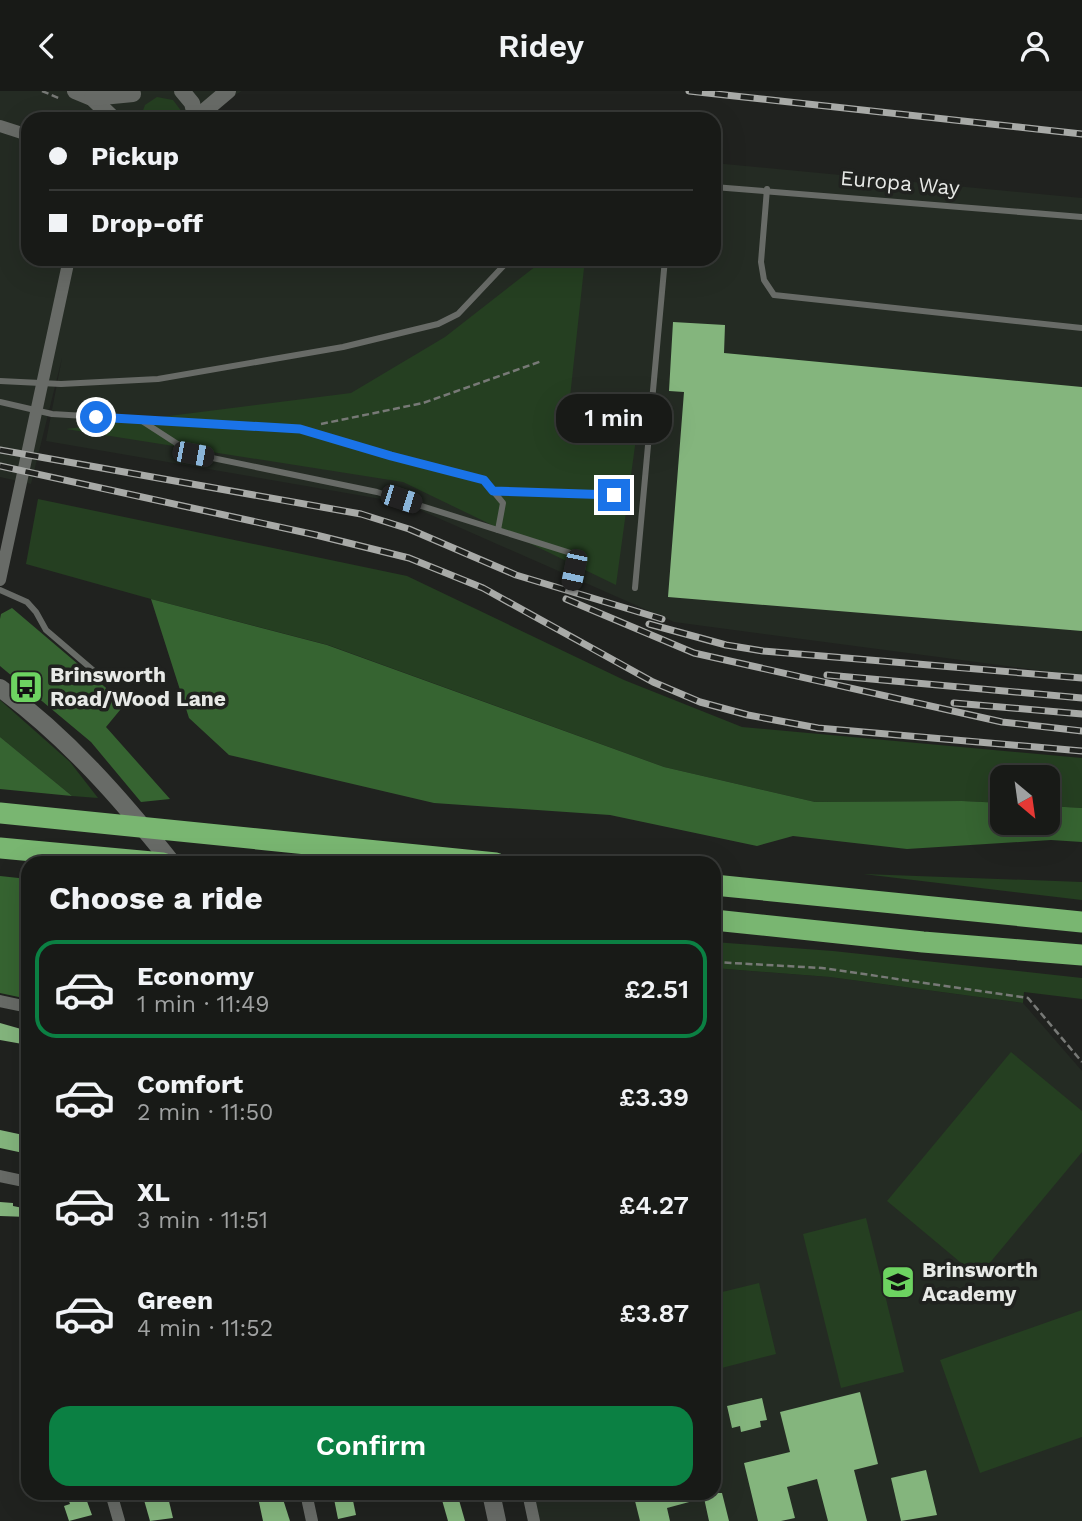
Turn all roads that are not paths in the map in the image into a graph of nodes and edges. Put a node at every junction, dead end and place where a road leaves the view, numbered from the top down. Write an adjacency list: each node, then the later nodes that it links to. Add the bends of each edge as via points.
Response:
1 (75, 91): 5 (street)
2 (182, 91): 8 (street)
3 (228, 91): 9 (street)
4 (135, 93): 5 (street); 7 (street)
5 (92, 98): 6 (street)
6 (107, 112)
7 (124, 112)
8 (194, 112)
9 (203, 112)
10 (0, 126): 11 (street)
11 (21, 133)
12 (721, 187): 13 (lane, Europa Way)
13 (767, 189): 14 (lane, Europa Way); 18 (lane, via 761,262 764,280 774,295)
14 (1082, 217)
15 (68, 266): 25 (street)
16 (503, 266): 19 (lane, via 457,314 438,324 343,347 158,379 61,384)
17 (664, 266): 28 (lane)
18 (1082, 328)
19 (0, 381)
20 (0, 402): 21 (lane, via 52,414)
21 (140, 419): 22 (lane, via 300,429 484,480); 24 (lane, via 193,454 377,492)
22 (493, 491): 23 (lane); 24 (lane, via 503,503)
23 (614, 495)
24 (498, 530): 27 (lane, via 577,555)
25 (4, 549): 26 (street)
26 (0, 580)
27 (570, 584)
28 (635, 588)
29 (0, 590): 30 (lane, via 27,602 46,630)
30 (94, 671)
31 (0, 688): 35 (main road, via 81,757)
32 (0, 813): 36 (highway)
33 (0, 848): 34 (highway)
34 (94, 856)
35 (166, 856)
36 (425, 856)
37 (721, 886): 39 (highway)
38 (721, 921): 40 (highway)
39 (1082, 922)
40 (1082, 955)
41 (0, 1001): 42 (street)
42 (21, 1006)
43 (0, 1176): 44 (street)
44 (21, 1180)
45 (113, 1500): 49 (street)
46 (308, 1500): 50 (street)
47 (492, 1500): 51 (main road)
48 (530, 1500): 52 (street)
49 (120, 1521)
50 (312, 1521)
51 (496, 1521)
52 (534, 1521)

